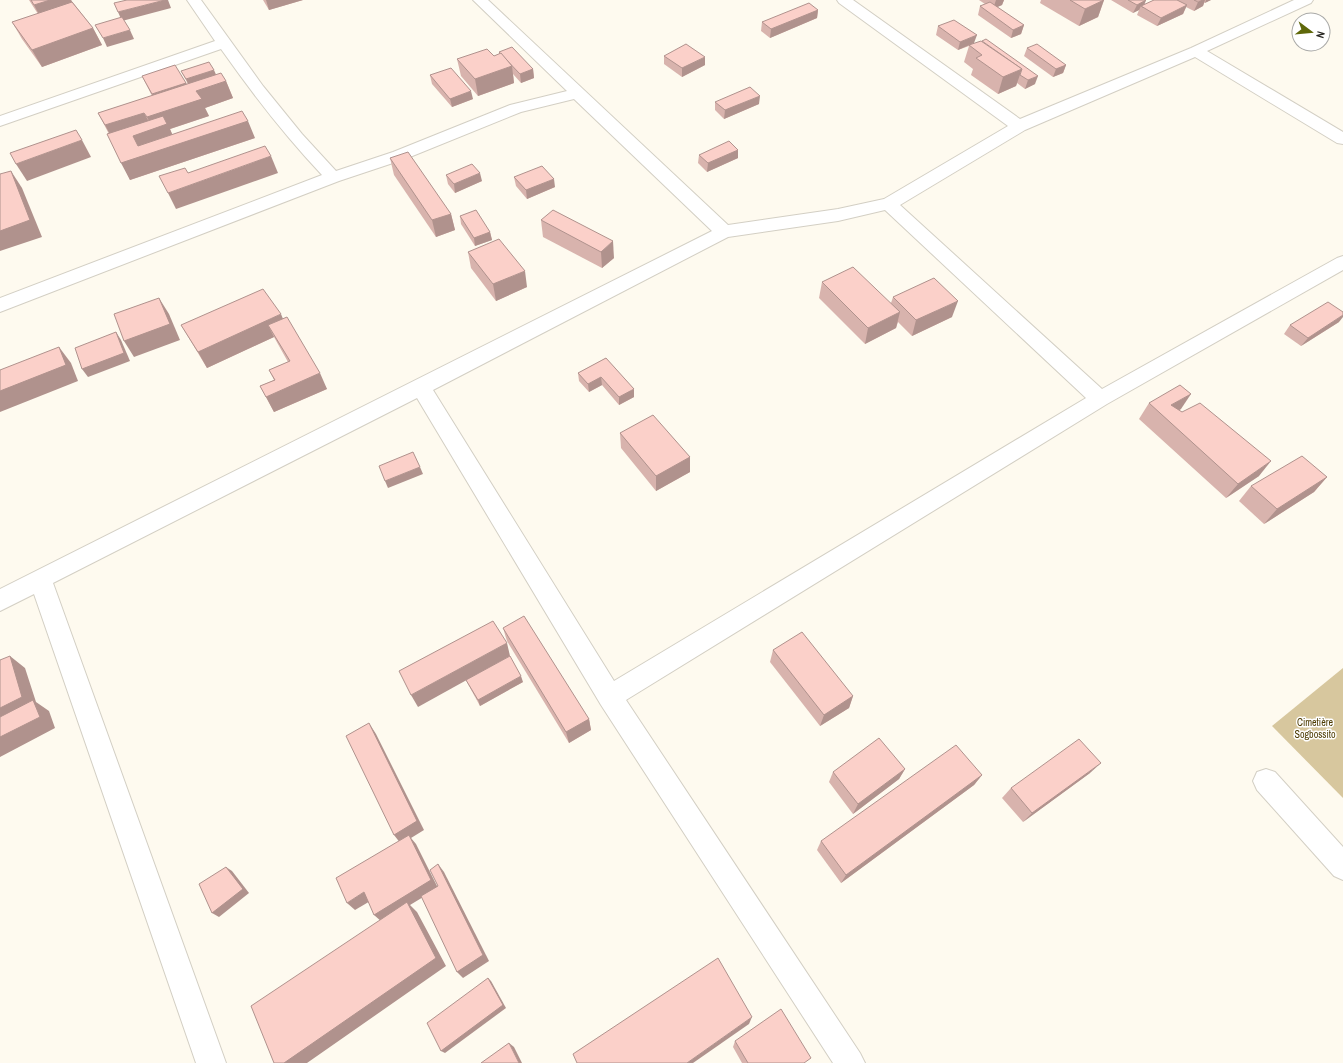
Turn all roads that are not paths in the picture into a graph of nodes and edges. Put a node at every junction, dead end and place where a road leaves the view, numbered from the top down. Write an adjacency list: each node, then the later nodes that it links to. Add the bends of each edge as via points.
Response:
1 (194, 0): 5 (street)
2 (480, 0): 7 (street)
3 (844, 0): 9 (street)
4 (1306, 0): 6 (street)
5 (224, 43): 8 (street); 11 (street, via 296,138)
6 (1196, 51): 9 (street); 10 (street)
7 (578, 93): 11 (street, via 508,111 386,161); 13 (street)
8 (0, 121)
9 (1019, 126): 12 (street)
10 (1343, 139)
11 (332, 177): 15 (street)
12 (889, 204): 13 (street, via 838,215); 17 (street)
13 (724, 232): 16 (street)
14 (1343, 262): 17 (street)
15 (0, 305)
16 (421, 387): 18 (street); 20 (street)
17 (1100, 399): 20 (street)
18 (40, 579): 19 (street); 23 (street)
19 (0, 601)
20 (610, 697): 24 (street)
21 (1266, 781): 22 (street)
22 (1343, 867)
23 (211, 1063)
24 (850, 1063)

